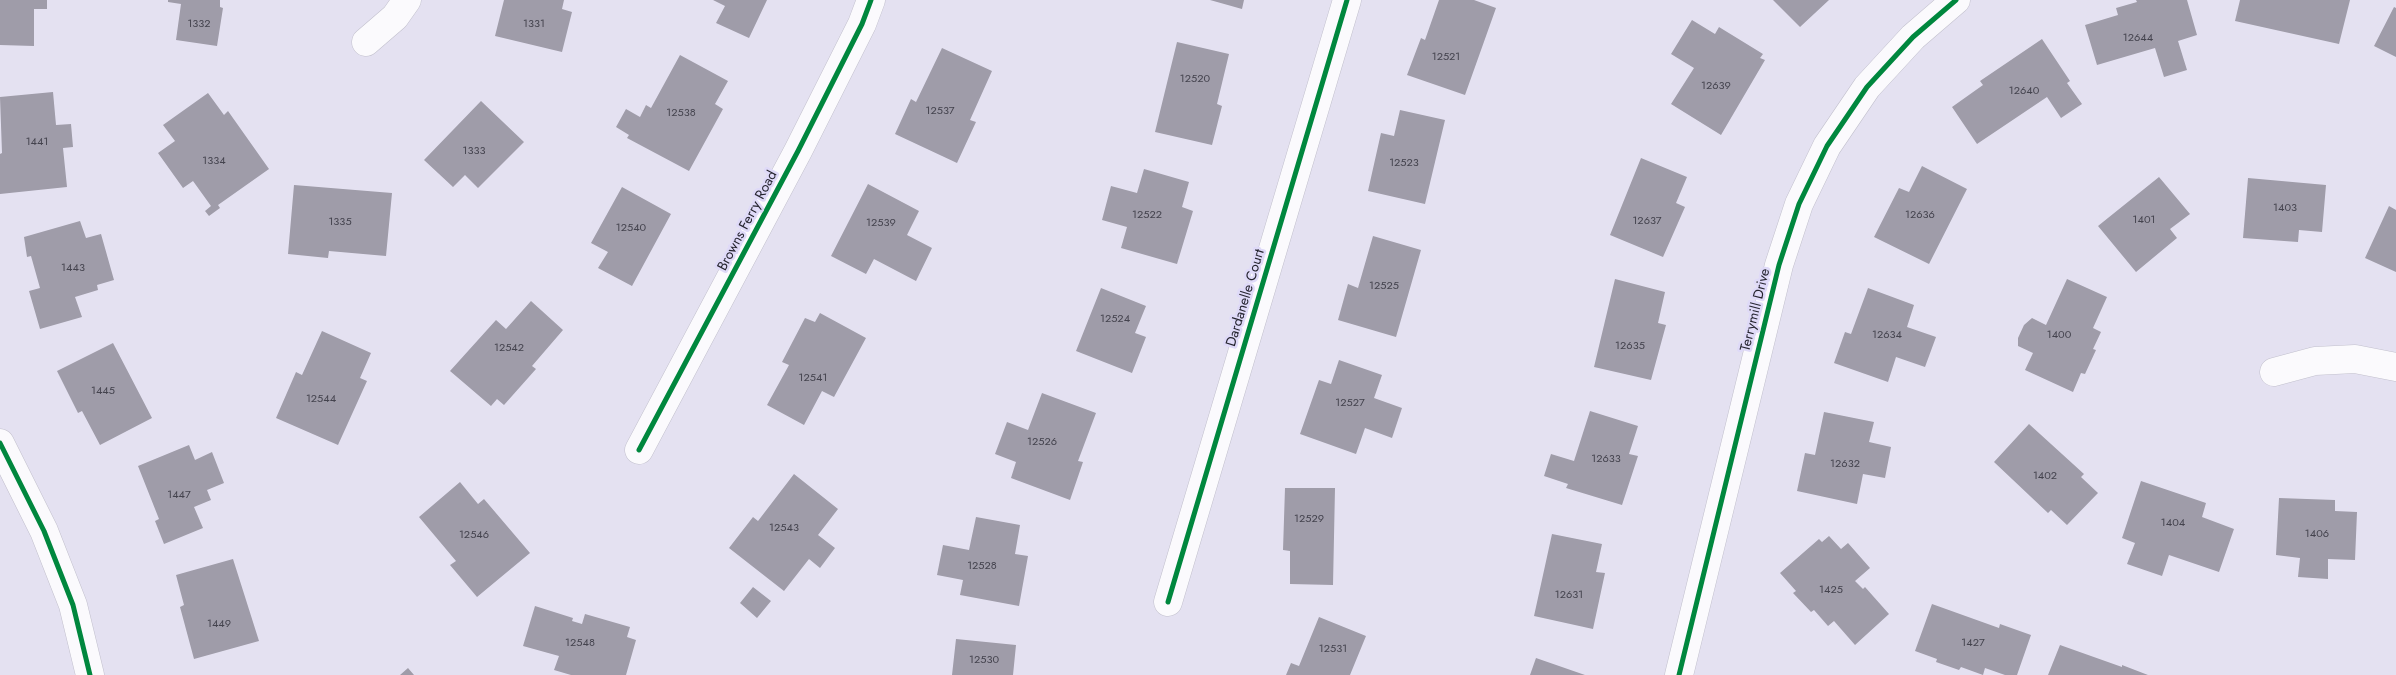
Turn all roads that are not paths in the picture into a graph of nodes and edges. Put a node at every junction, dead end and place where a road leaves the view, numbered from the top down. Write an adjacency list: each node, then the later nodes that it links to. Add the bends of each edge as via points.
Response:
1 (407, 0): 5 (street, via 395,17)
2 (871, 0): 9 (street, Browns Ferry Road, via 798,151)
3 (1347, 0): 10 (street, Dardanelle Court)
4 (1956, 0): 12 (street, Terrymill Drive, via 1914,37 1867,87 1827,146 1799,204 1779,265)
5 (366, 42)
6 (2396, 367): 7 (street, via 2356,359 2314,361)
7 (2274, 372)
8 (0, 443): 11 (street, via 44,530 73,605)
9 (639, 450)
10 (1168, 602)
11 (90, 675)
12 (1679, 675)

